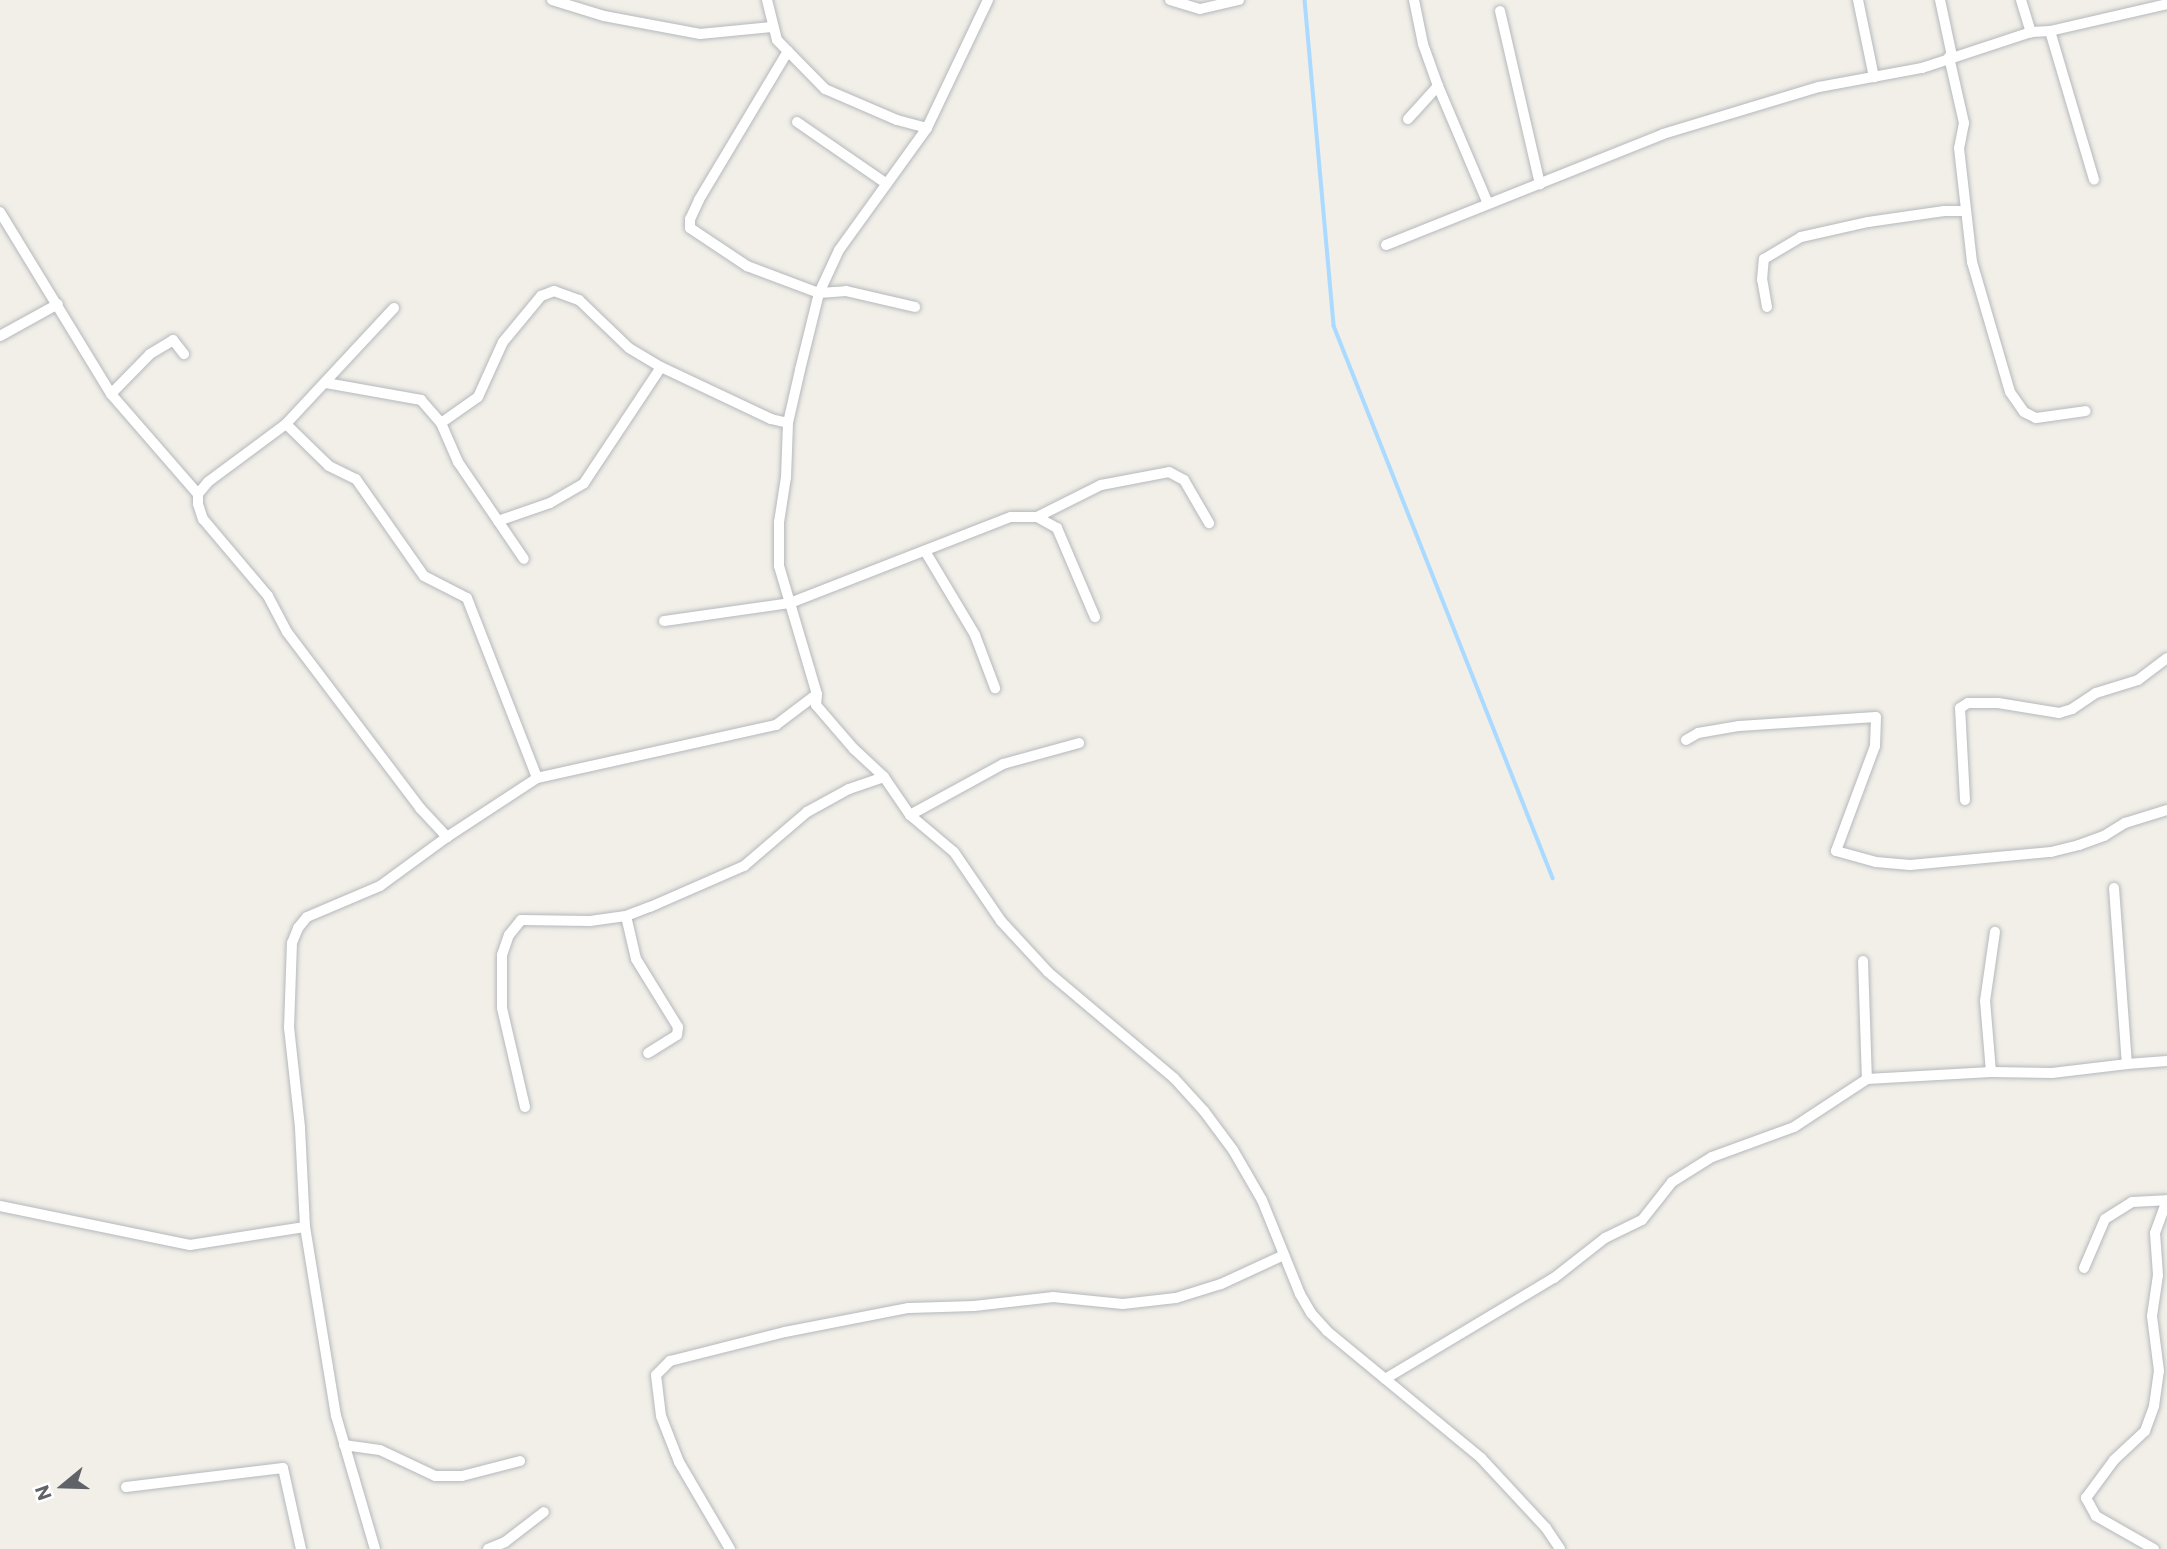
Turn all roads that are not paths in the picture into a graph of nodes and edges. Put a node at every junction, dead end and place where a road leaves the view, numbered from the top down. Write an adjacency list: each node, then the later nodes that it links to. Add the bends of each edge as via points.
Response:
1 (552, 0): 12 (street, via 604,16 700,34)
2 (767, 0): 12 (street)
3 (988, 0): 21 (street)
4 (1170, 0): 5 (street, via 1200,9)
5 (1239, 0)
6 (1414, 0): 18 (street)
7 (1858, 0): 17 (street)
8 (1940, 0): 16 (street)
9 (2021, 0): 14 (street)
10 (2167, 4): 13 (street)
11 (1500, 11): 24 (street)
12 (772, 27): 15 (street)
13 (2050, 31): 14 (street); 22 (street)
14 (2031, 32): 16 (street)
15 (788, 51): 21 (street, via 825,89); 29 (street, via 699,200 689,225 747,266)
16 (1951, 57): 17 (street); 26 (street, via 1965,123 1959,148)
17 (1874, 77): 24 (street, via 1819,87 1663,134)
18 (1438, 86): 19 (street); 25 (street)
19 (1408, 119)
20 (797, 122): 23 (street)
21 (928, 128): 23 (street)
22 (2094, 180)
23 (887, 184): 29 (street, via 854,226)
24 (1540, 184): 25 (street)
25 (1488, 205): 28 (street)
26 (1966, 211): 32 (street, via 1868,222 1801,237 1764,259); 39 (street, via 1976,281 2016,404 2036,418)
27 (0, 212): 30 (street)
28 (1386, 245)
29 (819, 293): 31 (street, via 846,291); 41 (street)
30 (58, 304): 34 (street); 38 (street)
31 (915, 307)
32 (1767, 307)
33 (394, 308): 37 (street)
34 (0, 336)
35 (184, 354): 38 (street, via 173,340 150,354)
36 (661, 367): 40 (street, via 629,348 579,300 554,291 541,296 503,342 478,397); 41 (street); 45 (street, via 584,483 550,503)
37 (326, 383): 40 (street, via 421,400); 42 (street)
38 (111, 394): 43 (street)
39 (2086, 411)
40 (441, 423): 45 (street, via 458,462)
41 (788, 423): 49 (street, via 779,566)
42 (286, 424): 43 (street); 58 (street, via 330,466 356,479 424,576 467,598)
43 (198, 494): 62 (street, via 202,519 268,596 302,652)
44 (1037, 517): 46 (street, via 1101,485 1169,472 1184,480); 47 (street, via 1011,517); 50 (street, via 1057,528)
45 (498, 521): 48 (street)
46 (1209, 523)
47 (925, 551): 49 (street); 53 (street, via 975,635)
48 (524, 559)
49 (790, 603): 51 (street); 54 (street)
50 (1095, 617)
51 (664, 621)
52 (2167, 658): 59 (street, via 2138,680 2096,693 2059,713 1998,702 1968,703 1961,708)
53 (995, 688)
54 (817, 694): 57 (street, via 816,705); 58 (street, via 776,725)
55 (1686, 740): 60 (street, via 1698,733 1739,726 1876,717 1875,746 1836,851 1876,862 1910,865 2051,852)
56 (1079, 743): 61 (street, via 1003,764)
57 (884, 777): 61 (street); 64 (street, via 849,789 807,812 733,872)
58 (537, 778): 62 (street)
59 (1965, 800)
60 (2167, 810)
61 (910, 815): 76 (street, via 954,852 1001,921 1048,972 1174,1079 1204,1111 1262,1200)
62 (447, 837): 75 (street, via 380,886 307,917 292,943 289,1028)
63 (2114, 888): 69 (street)
64 (626, 916): 67 (street, via 636,959 678,1027 677,1035); 72 (street, via 568,922 521,920 509,935 502,955 502,1008)
65 (1995, 932): 70 (street, via 1985,1001)
66 (1863, 961): 71 (street)
67 (648, 1053)
68 (2167, 1061): 69 (street)
69 (2127, 1064): 70 (street, via 2052,1073)
70 (1991, 1072): 71 (street)
71 (1867, 1079): 78 (street, via 1794,1127 1712,1157 1672,1182 1642,1220 1605,1238 1554,1278)
72 (525, 1107)
73 (2166, 1200): 77 (street, via 2132,1202 2105,1219); 88 (street, via 2155,1233 2158,1275 2152,1316 2159,1371 2154,1406 2145,1431 2114,1460 2086,1498 2096,1516)
74 (0, 1206): 75 (street, via 190,1245)
75 (305, 1227): 79 (street, via 326,1369)
76 (1284, 1255): 78 (street, via 1311,1312); 86 (street, via 1222,1284 1175,1298 1123,1304 1053,1297 909,1308 670,1361 656,1375 661,1416 679,1462)
77 (2084, 1268)
78 (1385, 1379): 87 (street, via 1481,1458 1531,1510)
79 (344, 1445): 80 (street, via 380,1450 435,1476 461,1476); 84 (street)
80 (520, 1461)
81 (126, 1487): 83 (street, via 283,1468)
82 (544, 1512): 85 (street, via 505,1542)
83 (301, 1549)
84 (375, 1549)
85 (488, 1549)
86 (730, 1549)
87 (1560, 1549)
88 (2154, 1549)

